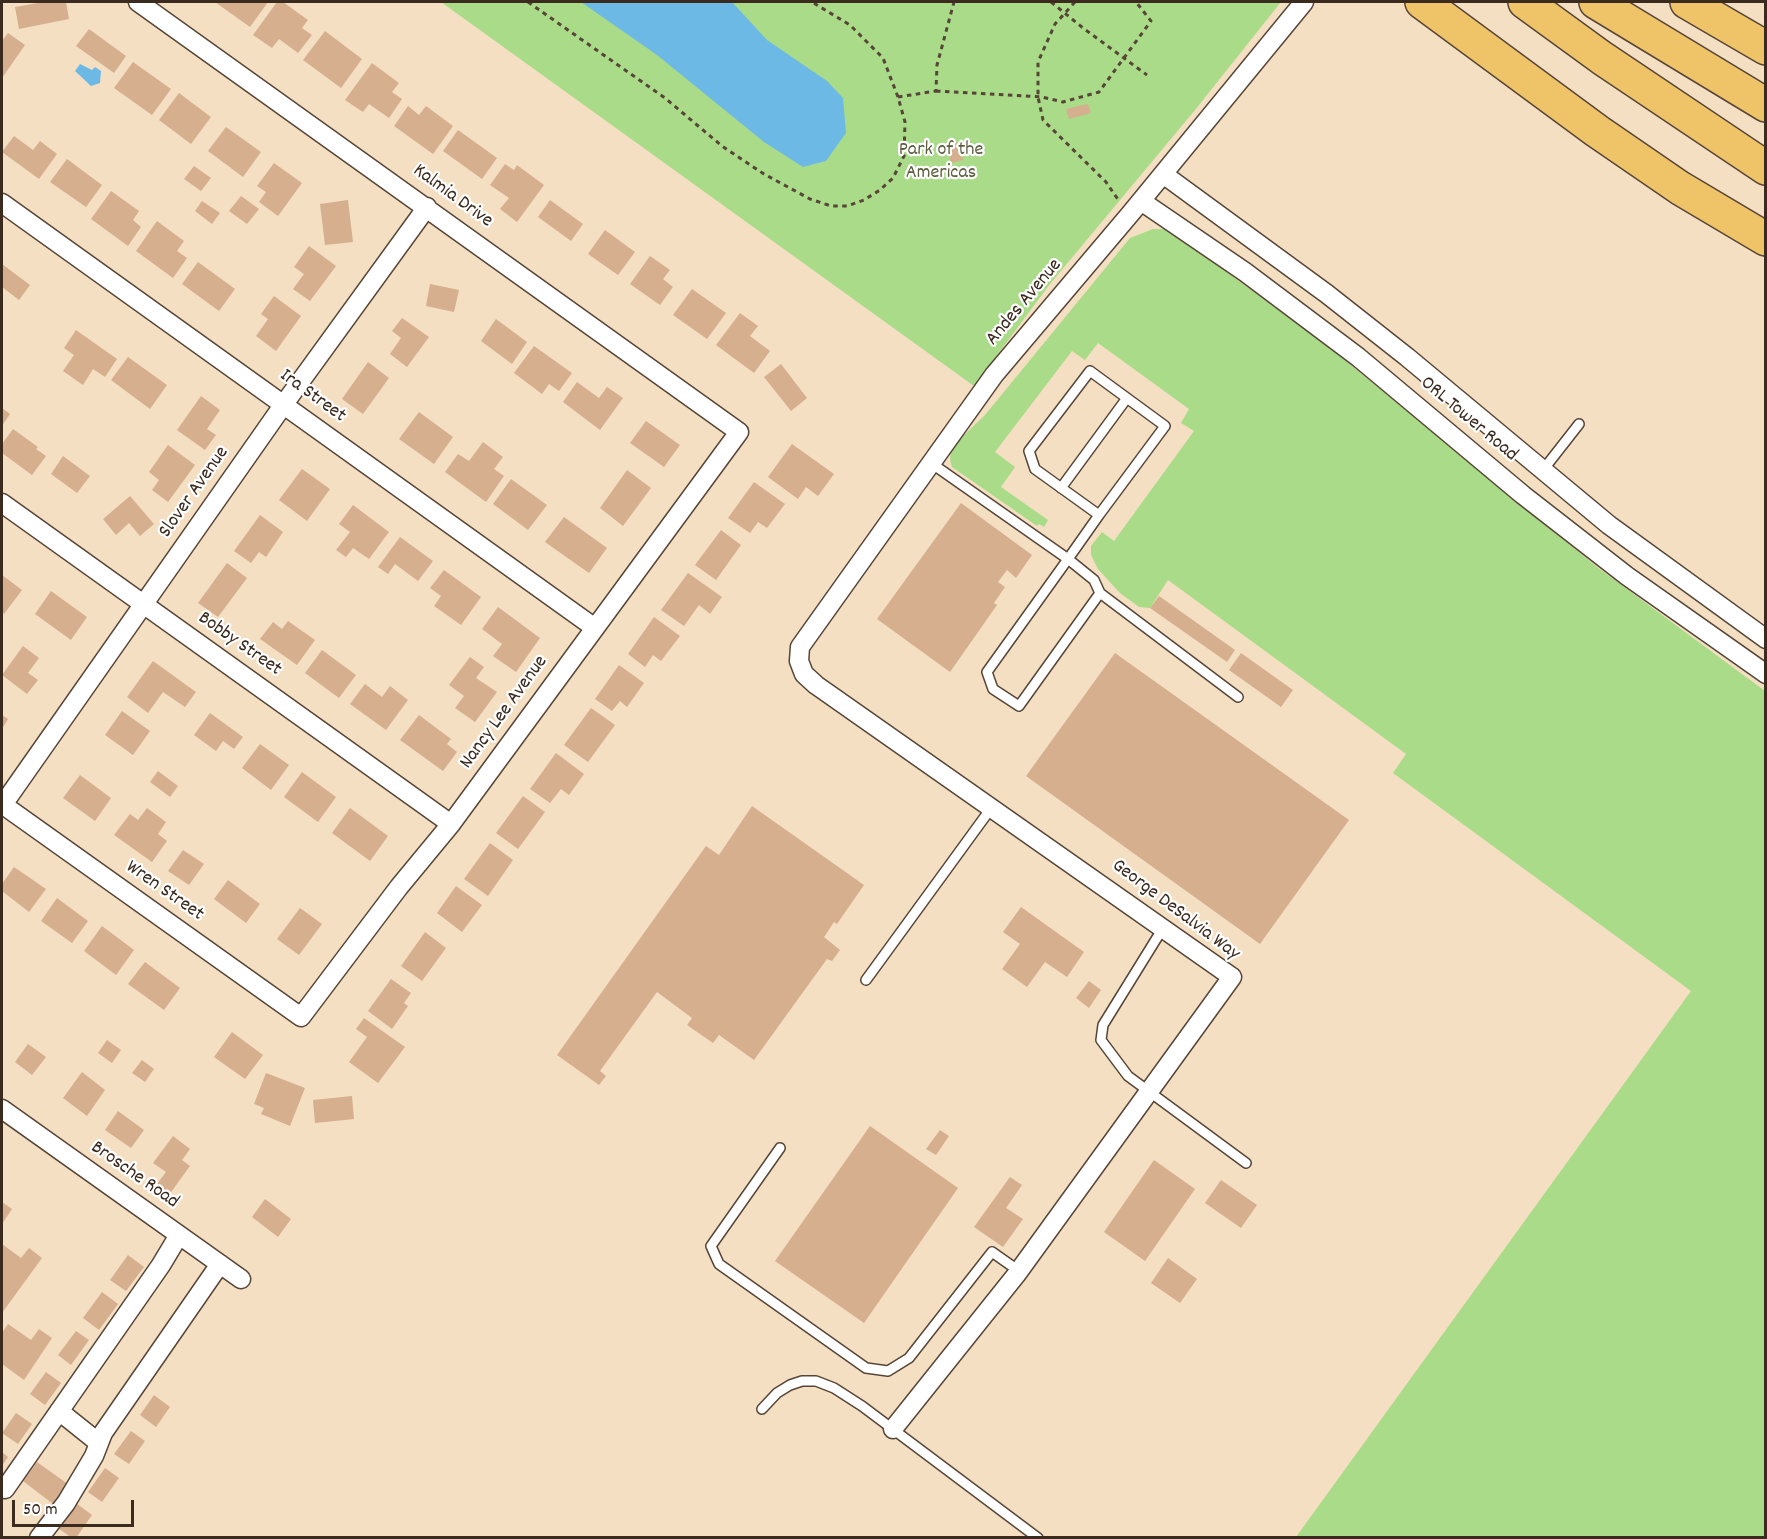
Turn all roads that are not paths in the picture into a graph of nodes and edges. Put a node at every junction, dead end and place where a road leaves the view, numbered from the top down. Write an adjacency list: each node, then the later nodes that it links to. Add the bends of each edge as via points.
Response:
1 (138, 2): 12 (street, Kalmia Drive)
2 (1304, 2): 10 (street, Andes Avenue)
3 (1422, 2): 14 (highway, via 1597,131 1680,188)
4 (1525, 2): 9 (highway)
5 (1596, 2): 8 (highway)
6 (1687, 2): 7 (highway)
7 (1766, 48)
8 (1766, 105)
9 (1766, 168)
10 (1163, 174): 13 (street, Andes Avenue); 20 (street, ORL Tower Road, via 1327,294)
11 (2, 203): 16 (street, Ira Street)
12 (427, 207): 16 (street, Slover Avenue); 18 (street, Kalmia Drive)
13 (1136, 207): 19 (street, Andes Avenue, via 994,375); 22 (street, ORL Tower Road, via 1245,272 1358,357)
14 (1766, 239)
15 (1127, 398): 21 (lane); 21 (lane, via 1090,371 1029,451 1035,469); 24 (lane, via 1165,426)
16 (284, 404): 27 (street, Slover Avenue); 28 (street, Ira Street)
17 (1579, 424): 20 (lane)
18 (739, 432): 28 (street, Nancy Lee Avenue)
19 (931, 463): 25 (lane); 30 (street, Andes Avenue)
20 (1543, 470): 22 (street); 29 (street, ORL Tower Road, via 1609,525)
21 (1061, 488): 24 (lane)
22 (1523, 495): 31 (street, ORL Tower Road, via 1627,576)
23 (2, 503): 27 (street, Bobby Street)
24 (1100, 515): 25 (lane)
25 (1068, 558): 26 (lane, via 1094,580); 26 (lane, via 987,672 993,689 1019,706)
26 (1100, 593): 32 (lane)
27 (144, 605): 33 (street, Slover Avenue); 35 (street, Bobby Street)
28 (595, 628): 35 (street, Nancy Lee Avenue)
29 (1766, 639)
30 (800, 647): 34 (street, George DeSalvia Way, via 799,661 804,674 816,685)
31 (1766, 674)
32 (1238, 697)
33 (2, 805): 38 (street, Wren Street)
34 (992, 807): 36 (street, George DeSalvia Way); 37 (lane)
35 (451, 824): 38 (street, Nancy Lee Avenue)
36 (1163, 928): 39 (lane, via 1103,1025 1101,1040 1128,1076); 39 (street, George DeSalvia Way, via 1232,977)
37 (866, 980)
38 (301, 1017)
39 (1149, 1091): 42 (lane); 45 (street, George DeSalvia Way)
40 (2, 1109): 43 (street, Brosche Road)
41 (780, 1148): 45 (lane, via 711,1246 719,1264 866,1368 888,1371 909,1359 992,1252)
42 (1246, 1163)
43 (179, 1235): 44 (street, Brosche Road); 48 (street)
44 (220, 1264): 46 (street, Brosche Road); 50 (street)
45 (1019, 1271): 49 (street, George DeSalvia Way)
46 (241, 1279)
47 (762, 1409): 49 (lane, via 790,1385 816,1381 834,1388)
48 (59, 1411): 50 (street); 51 (street)
49 (893, 1430): 53 (lane)
50 (99, 1443): 52 (street, via 66,1503)
51 (5, 1489)
52 (39, 1538)
53 (1038, 1538)

